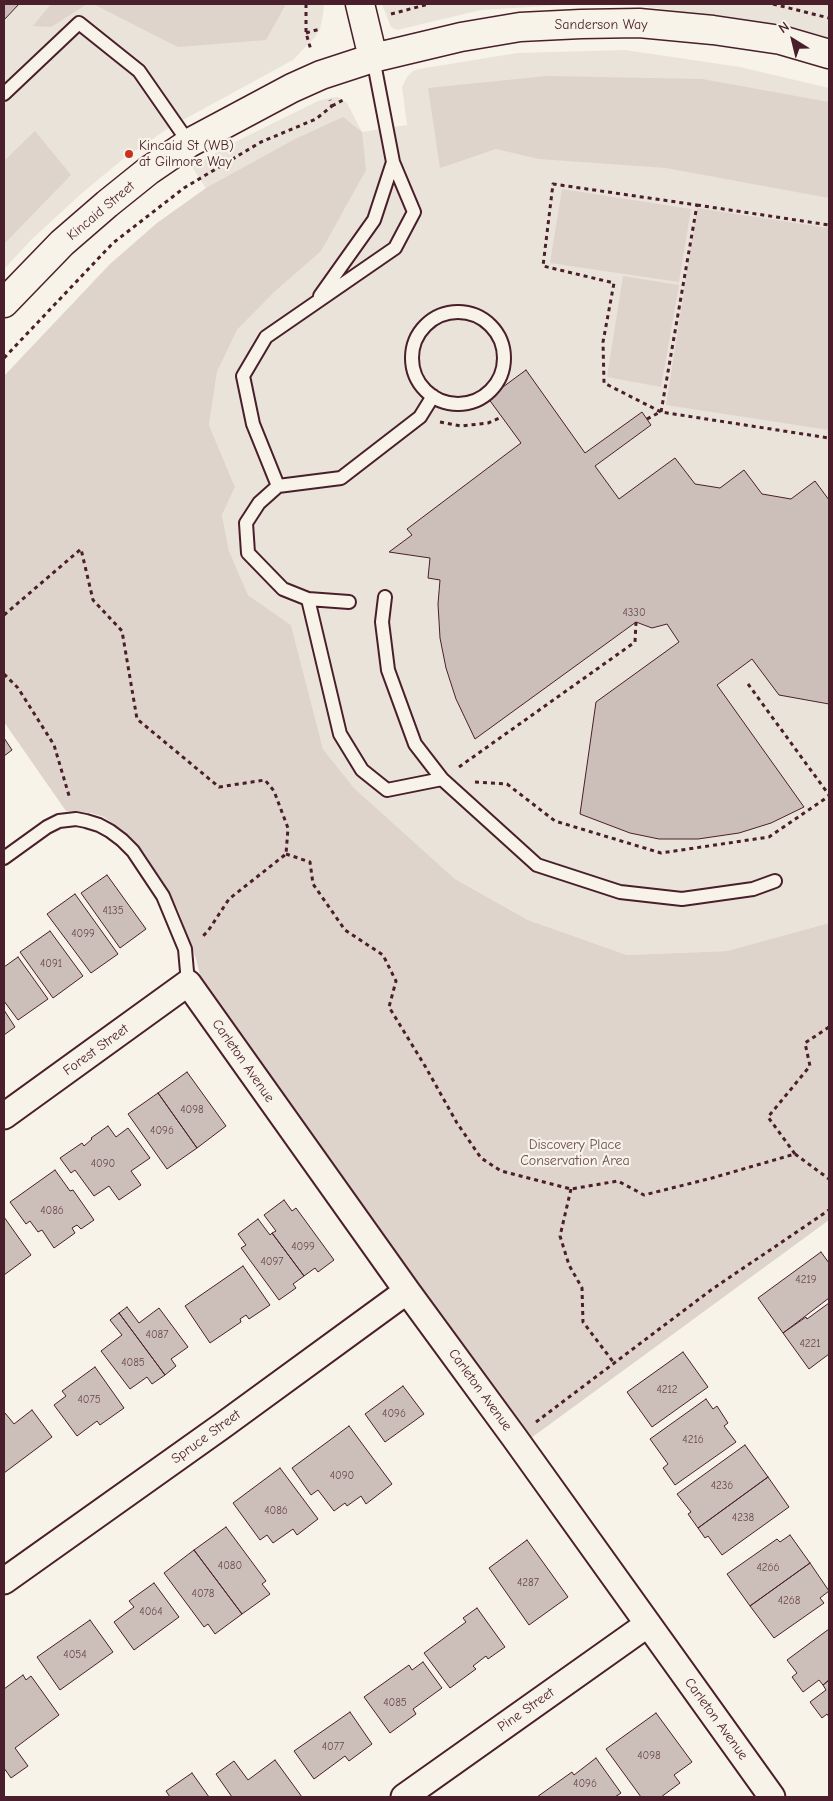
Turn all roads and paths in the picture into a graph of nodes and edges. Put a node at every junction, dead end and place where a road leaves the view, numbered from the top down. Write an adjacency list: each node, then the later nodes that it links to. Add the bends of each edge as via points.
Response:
1 (306, 4): 9 (path)
2 (360, 4): 12 (street)
3 (430, 4): 6 (path)
4 (772, 4): 5 (path)
5 (793, 5): 7 (path)
6 (386, 15)
7 (829, 18)
8 (320, 29): 9 (path)
9 (306, 33): 10 (path)
10 (310, 45)
11 (829, 54): 12 (street, Sanderson Way, via 780,40 713,30 590,24 520,27)
12 (373, 58): 17 (street, Kincaid Street, via 292,88); 18 (lane)
13 (4, 94): 17 (lane, via 79,23 139,71)
14 (329, 98): 16 (path)
15 (343, 100): 16 (path)
16 (332, 106): 23 (path, via 316,119 261,142 184,188 113,243)
17 (189, 143): 22 (street, Kincaid Street, via 107,204 62,243)
18 (393, 162): 21 (lane, via 374,220); 21 (lane, via 414,212 395,248)
19 (697, 204): 20 (path); 25 (path); 25 (path, via 553,184 543,266 614,283 603,342 604,383)
20 (829, 225)
21 (315, 302): 30 (lane, via 266,337 243,376 253,424)
22 (4, 303)
23 (4, 358)
24 (433, 396): 24 (lane, via 422,386 412,358 422,330 433,319 447,313 462,312 490,324 504,350 504,365 490,392 462,404); 26 (lane)
25 (661, 412): 28 (path); 29 (path)
26 (420, 417): 27 (path, via 460,426 488,423); 30 (lane, via 341,478)
27 (502, 417)
28 (647, 419)
29 (829, 438)
30 (278, 486): 32 (lane, via 259,502 246,523 248,553 283,589)
31 (385, 597): 38 (lane, via 382,622 388,670 415,744)
32 (308, 598): 33 (lane); 38 (lane, via 340,734 362,770 387,790)
33 (349, 602)
34 (4, 615): 41 (path, via 81,549 93,600 122,631 137,719 219,787 265,780 274,791 288,828)
35 (636, 622): 38 (path, via 635,642)
36 (4, 674): 40 (path, via 18,688 54,745)
37 (748, 684): 39 (path)
38 (442, 779): 39 (path, via 507,784 555,821 661,852 769,837); 43 (lane, via 537,865 620,892 682,900 753,889)
39 (829, 795)
40 (76, 819): 42 (lane, via 59,821 47,827); 44 (lane, via 99,825 133,851 163,896)
41 (286, 854): 44 (path, via 229,899 208,932); 50 (path, via 310,862 314,884 345,930 383,954 396,981 389,1006 481,1158 501,1171)
42 (4, 858)
43 (775, 881)
44 (184, 949): 45 (lane)
45 (188, 983): 47 (street, Forest Street); 52 (street, Carleton Avenue)
46 (829, 1027): 48 (path, via 805,1043 810,1066 768,1117)
47 (4, 1116)
48 (795, 1154): 49 (path); 50 (path, via 644,1195 618,1181)
49 (829, 1179)
50 (570, 1190): 53 (path, via 560,1236 569,1265 582,1288 583,1322)
51 (829, 1210): 53 (path, via 711,1290)
52 (406, 1291): 54 (street, Carleton Avenue); 55 (street, Spruce Street)
53 (614, 1363): 54 (path)
54 (514, 1437): 56 (street, Carleton Avenue)
55 (4, 1581)
56 (648, 1624): 57 (street, Pine Street); 58 (street, Carleton Avenue)
57 (404, 1797)
58 (772, 1797)

